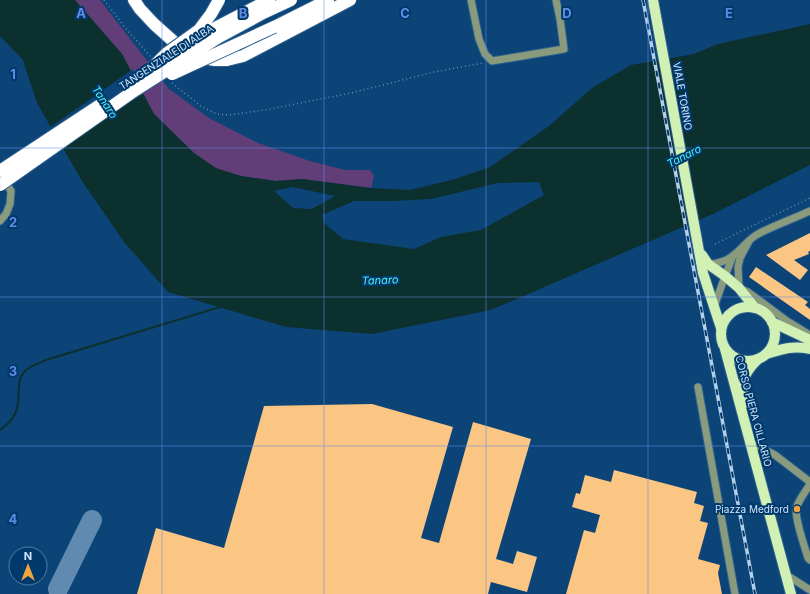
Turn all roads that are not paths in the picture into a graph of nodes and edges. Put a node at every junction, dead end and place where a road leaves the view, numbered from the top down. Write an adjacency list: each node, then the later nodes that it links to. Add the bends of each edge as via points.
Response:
1 (134, 0): 6 (highway, via 154,24 173,40 198,57 215,60 243,56)
2 (219, 0): 10 (highway, bridge, via 199,30 167,53)
3 (269, 0): 10 (highway, TANGENZIALE DI ALBA, bridge, via 216,28)
4 (291, 0): 11 (highway, TANGENZIALE DI ALBA, bridge, via 219,37)
5 (328, 0): 11 (highway, bridge)
6 (350, 0)
7 (471, 0): 8 (street, via 479,39 485,54 492,61 564,49)
8 (556, 0)
9 (653, 0): 18 (main road, VIALE TORINO)
10 (145, 75): 12 (highway, TANGENZIALE DI ALBA, bridge)
11 (131, 93): 14 (highway, TANGENZIALE DI ALBA, bridge)
12 (0, 171)
13 (0, 174): 16 (street, via 11,191 10,204)
14 (0, 185)
15 (810, 211): 17 (street, via 758,234)
16 (0, 220)
17 (749, 241): 19 (street); 22 (street, via 738,267)
18 (699, 252): 20 (main road, VIALE TORINO); 23 (main road, VIALE TORINO)
19 (733, 256): 20 (street, via 720,263); 21 (street)
20 (708, 264): 21 (main road, VIALE TORINO)
21 (725, 276): 22 (main road, VIALE TORINO); 23 (street)
22 (739, 288): 24 (main road, VIALE TORINO); 27 (street)
23 (714, 307): 26 (main road, VIALE TORINO)
24 (755, 308): 25 (main road, via 762,311); 26 (main road, via 742,307 733,311)
25 (772, 322): 28 (main road); 31 (main road, via 774,342)
26 (721, 328): 29 (main road, via 720,335)
27 (810, 335)
28 (810, 340)
29 (725, 349): 31 (main road, via 738,359 747,361); 34 (main road, CORSO PIERA CILLARIO)
30 (810, 349): 31 (main road, via 795,346)
31 (762, 357): 33 (main road, CORSO PIERA CILLARIO, via 746,372 742,384)
32 (698, 387): 39 (street)
33 (755, 445): 34 (main road, CORSO PIERA CILLARIO); 35 (street, via 775,454)
34 (759, 480): 37 (main road, CORSO PIERA CILLARIO)
35 (810, 483): 36 (street, via 796,506)
36 (810, 560)
37 (785, 574): 38 (street); 40 (main road, CORSO PIERA CILLARIO)
38 (810, 590)
39 (735, 594)
40 (791, 594)

